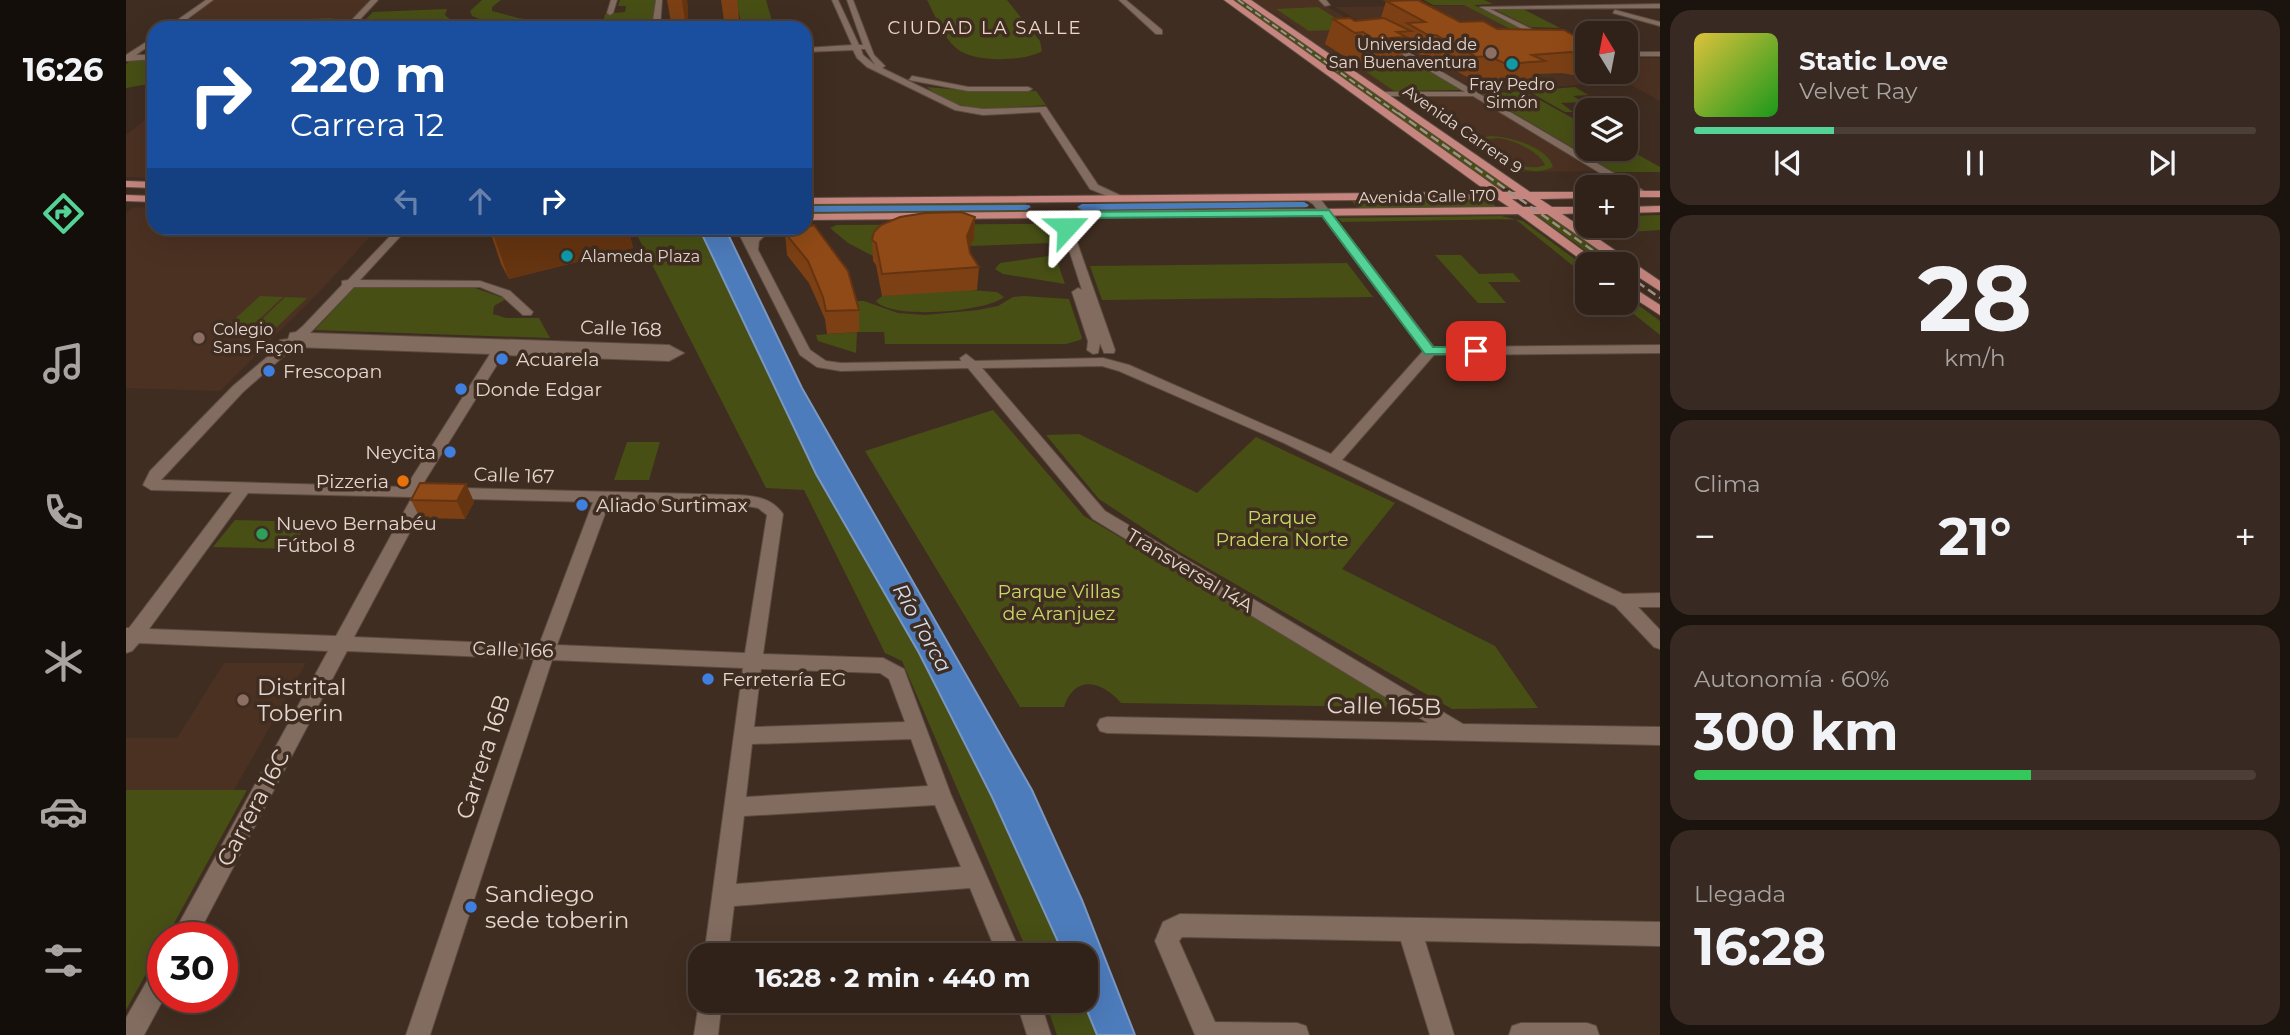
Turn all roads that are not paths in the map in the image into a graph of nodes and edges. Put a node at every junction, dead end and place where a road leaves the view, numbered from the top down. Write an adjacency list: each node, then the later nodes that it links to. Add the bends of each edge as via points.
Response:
1 (210, 0): 14 (street)
2 (375, 0): 15 (street)
3 (614, 0): 13 (street)
4 (659, 0): 16 (street)
5 (835, 0): 23 (street)
6 (850, 0): 22 (street)
7 (1122, 0): 18 (street)
8 (1228, 0): 33 (main road, Avenida Carrera 9)
9 (1246, 0): 32 (main road, Avenida Carrera 9)
10 (1583, 0): 11 (street)
11 (1600, 6): 12 (street); 17 (street); 20 (street, via 1483,7)
12 (1660, 6)
13 (610, 13)
14 (180, 21)
15 (355, 21)
16 (657, 21)
17 (1660, 23)
18 (1159, 32)
19 (1376, 34): 31 (street)
20 (1553, 43)
21 (147, 44): 28 (street)
22 (869, 45): 23 (street); 29 (street, via 878,64)
23 (855, 46): 24 (street); 29 (street, via 870,65)
24 (812, 49)
25 (1638, 54): 26 (street)
26 (1660, 54)
27 (147, 57): 28 (street)
28 (127, 58)
29 (911, 81): 30 (street, via 968,89); 37 (street, via 942,103 968,110 1043,109)
30 (1028, 89)
31 (1475, 93): 32 (street); 39 (street)
32 (1382, 94): 34 (main road, Avenida Carrera 9)
33 (1481, 182): 41 (main road, Avenida Carrera 9); 45 (main road, via 1482,190)
34 (1508, 182): 42 (main road, Avenida Carrera 9); 43 (main road)
35 (126, 184): 36 (main road)
36 (147, 185)
37 (1094, 187): 50 (street); 53 (street)
38 (1638, 194): 39 (main road)
39 (1642, 194): 40 (main road)
40 (1660, 194)
41 (1499, 195): 42 (main road, Avenida Calle 170); 45 (main road, Avenida Calle 170); 58 (main road, Avenida Carrera 9)
42 (1527, 195): 43 (main road, Avenida Calle 170); 59 (main road, Avenida Carrera 9)
43 (1558, 195): 44 (main road, Avenida Calle 170)
44 (1575, 195)
45 (1472, 196): 48 (main road, Avenida Calle 170)
46 (1291, 197): 47 (main road, Avenida Calle 170); 51 (main road, Avenida Calle 170); 61 (main road, via 1312,206)
47 (1309, 197): 48 (main road, Avenida Calle 170); 62 (street)
48 (1364, 197): 60 (main road, via 1352,198 1349,203 1363,211)
49 (126, 198): 52 (main road)
50 (1121, 198): 51 (main road, Avenida Calle 170); 53 (main road, Avenida Calle 170)
51 (1192, 198): 63 (main road, via 1080,203)
52 (147, 199)
53 (1079, 199): 54 (main road, Avenida Calle 170)
54 (812, 201)
55 (1660, 209): 57 (main road)
56 (1575, 210): 59 (main road, Avenida Calle 170)
57 (1638, 210)
58 (1520, 211): 59 (main road, Avenida Calle 170); 60 (main road, Avenida Calle 170); 71 (main road, Avenida Carrera 9)
59 (1549, 211): 74 (main road, Avenida Carrera 9)
60 (1382, 212): 62 (main road, Avenida Calle 170)
61 (1295, 213): 62 (main road, Avenida Calle 170); 64 (main road, Avenida Calle 170)
62 (1325, 213): 82 (street)
63 (1055, 215): 64 (main road, Avenida Calle 170); 65 (main road, Avenida Calle 170); 81 (street, via 1094,341)
64 (1072, 215): 83 (street, via 1067,227)
65 (812, 217)
66 (383, 235): 72 (street)
67 (395, 235): 73 (street)
68 (744, 235): 70 (street)
69 (760, 235): 70 (street)
70 (752, 251): 84 (street, via 805,352 816,361 841,367)
71 (1578, 252)
72 (337, 283): 73 (street); 78 (street)
73 (350, 283): 77 (street, via 480,284 500,289); 78 (street)
74 (1660, 287)
75 (1638, 295): 76 (main road)
76 (1660, 311)
77 (527, 312)
78 (288, 340): 80 (street, Calle 168); 80 (street, Calle 168, via 669,349 678,353 669,357); 86 (street, Calle 167, via 155,475 151,485)
79 (1660, 349): 82 (street)
80 (499, 351): 87 (street, Carrera 16C)
81 (1092, 351): 83 (street); 84 (street)
82 (1430, 351): 85 (street)
83 (1109, 356): 84 (street); 85 (street)
84 (967, 360): 96 (street, Transversal 14A, via 1099,515)
85 (1333, 461): 90 (street)
86 (243, 489): 87 (street, Calle 167); 91 (street)
87 (416, 492): 88 (street, Calle 167); 93 (street, Carrera 16C)
88 (603, 497): 94 (street, Carrera 16B); 95 (street, Calle 167, via 762,503 771,508 775,514)
89 (1660, 600): 90 (street)
90 (1621, 601): 92 (street)
91 (129, 639): 93 (street, Calle 166)
92 (1660, 642)
93 (341, 643): 94 (street, Calle 166); 107 (street, Carrera 16C)
94 (546, 650): 95 (street, Calle 166); 117 (street, Carrera 16B)
95 (753, 661): 98 (street, Calle 166, via 883,666 897,674); 101 (street)
96 (1405, 699): 99 (street); 100 (street, Transversal 14A)
97 (1107, 725): 99 (street, Calle 165B)
98 (919, 730): 101 (street); 103 (street)
99 (1409, 731): 100 (street, Calle 165B)
100 (1460, 732): 102 (street, Calle 165B)
101 (743, 736): 104 (street)
102 (1660, 736)
103 (941, 795): 104 (street); 105 (street)
104 (734, 807): 106 (street)
105 (975, 877): 106 (street); 111 (street)
106 (723, 896): 110 (street)
107 (192, 922)
108 (1409, 928): 109 (street); 115 (street, via 1180,925 1171,930 1167,941); 121 (street)
109 (1660, 934)
110 (718, 943)
111 (1004, 943)
112 (147, 1004): 116 (street)
113 (709, 1013): 118 (street)
114 (1032, 1013): 119 (street)
115 (1208, 1034): 120 (street)
116 (130, 1035)
117 (418, 1035)
118 (706, 1035)
119 (1039, 1035)
120 (1297, 1035)
121 (1442, 1035)
122 (1521, 1035): 123 (street)
123 (1552, 1035): 124 (street)
124 (1587, 1035)

